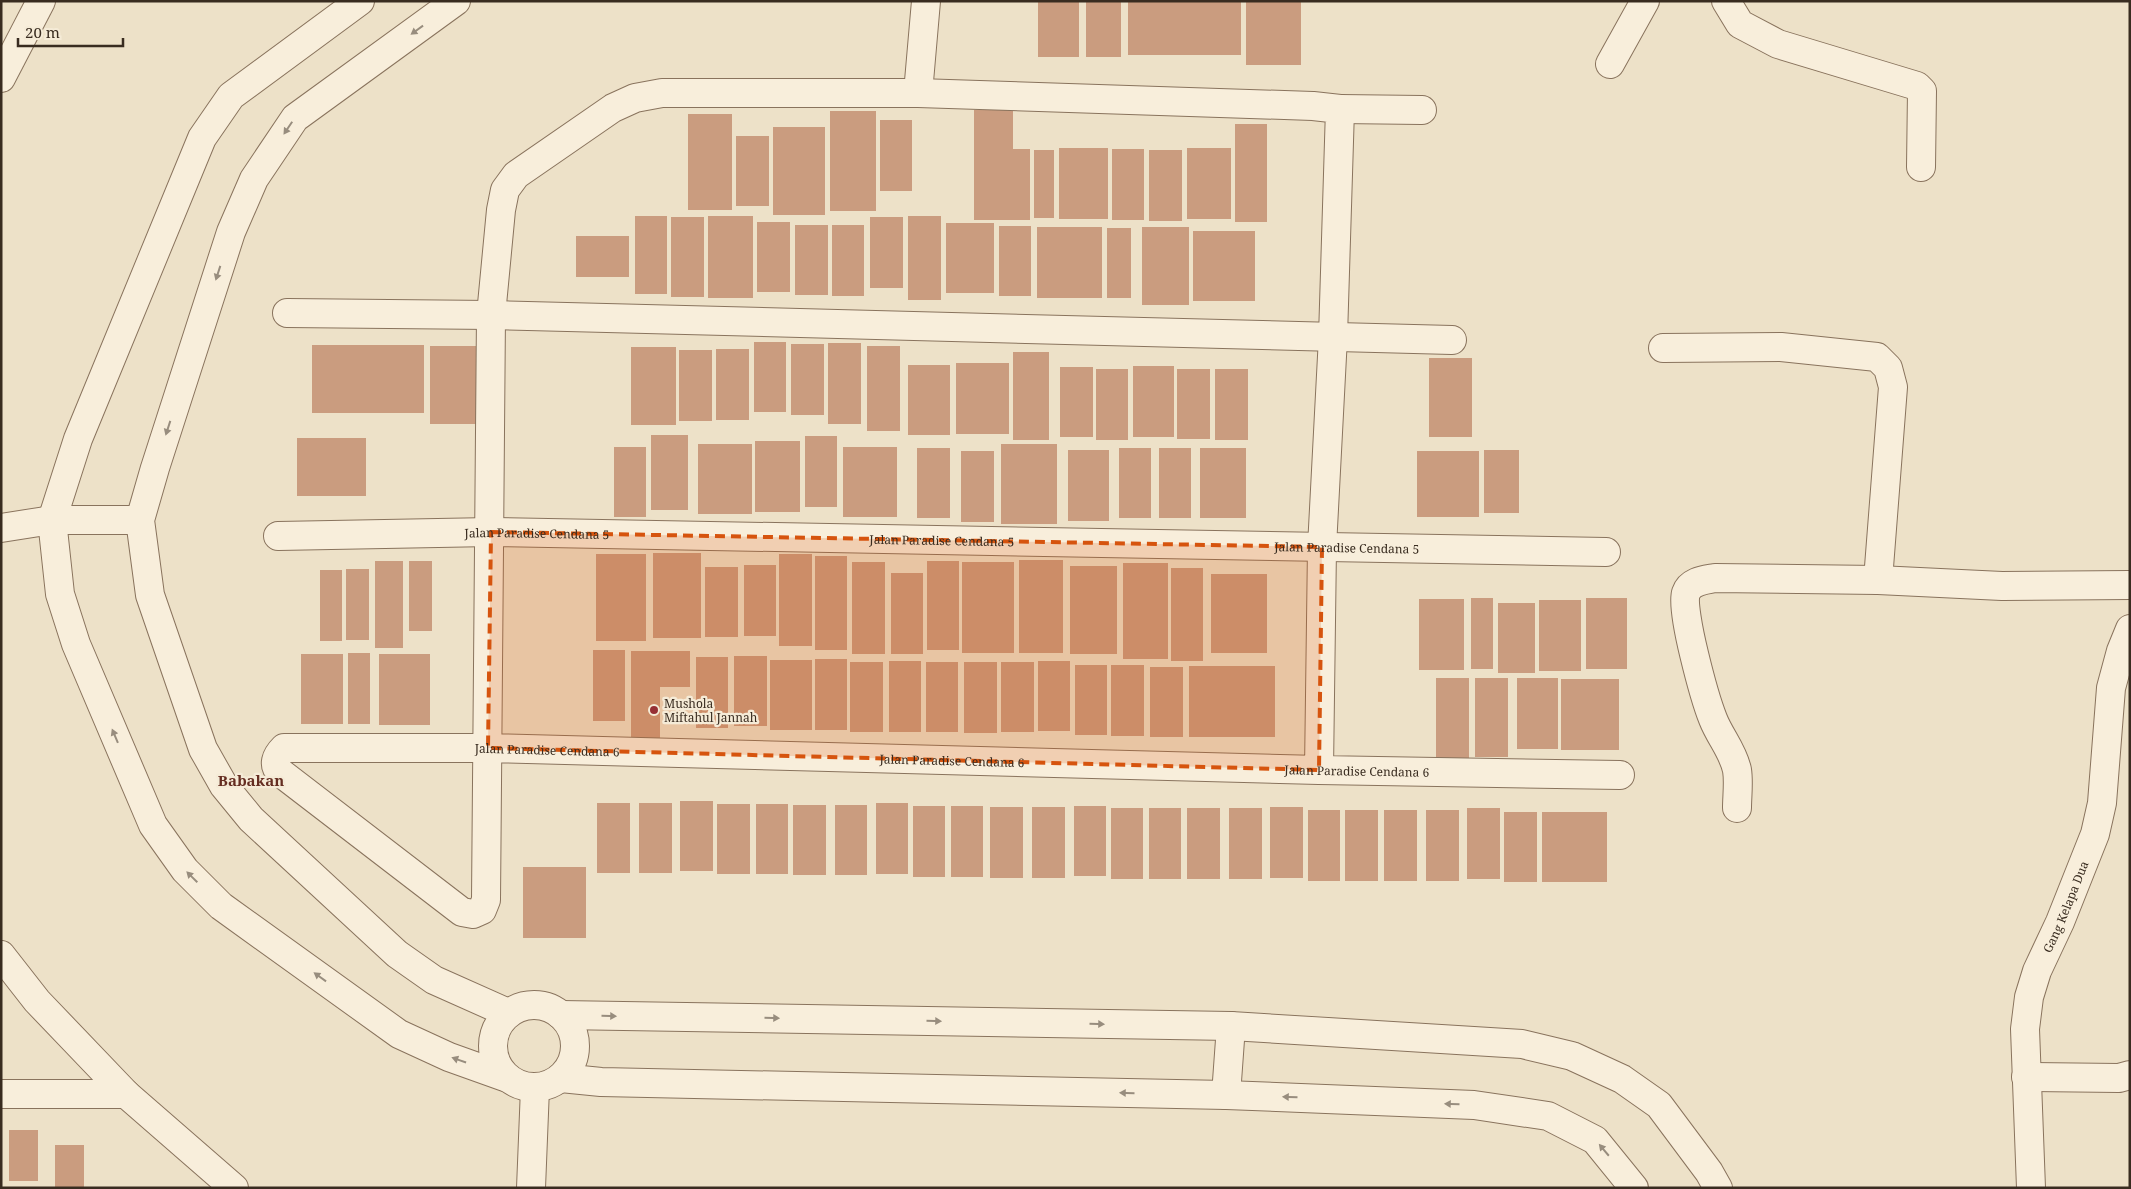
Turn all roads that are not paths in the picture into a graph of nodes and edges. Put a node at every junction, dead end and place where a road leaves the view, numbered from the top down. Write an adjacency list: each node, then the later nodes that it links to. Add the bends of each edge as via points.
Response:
1 (41, 1): 8 (street)
2 (360, 1): 18 (street, via 231,96 202,138 78,439)
3 (456, 1): 19 (street, one-way to 19, via 295,118 254,178 231,232)
4 (926, 1): 9 (street)
5 (1645, 1): 7 (street)
6 (1726, 1): 12 (street, via 1740,24 1778,44 1916,86 1922,91)
7 (1610, 64)
8 (1, 78)
9 (918, 93): 10 (street, via 1304,105); 14 (street, via 662,93 635,98 613,108 516,174 505,190)
10 (1340, 109): 11 (street); 15 (street)
11 (1422, 110)
12 (1921, 167)
13 (287, 313): 14 (street)
14 (491, 315): 15 (street); 21 (street)
15 (1333, 337): 16 (street); 23 (street)
16 (1452, 340)
17 (1663, 348): 25 (street, via 1781,347 1877,357 1888,368 1893,387)
18 (52, 520): 19 (street); 20 (street); 37 (street, one-way to 18, via 449,1057 399,1034 221,906 185,870 153,825 76,644 60,594)
19 (140, 520): 33 (street, via 150,595 203,749 224,786 251,820 397,954 434,980)
20 (1, 528)
21 (491, 532): 22 (street, Jalan Paradise Cendana 5); 23 (street, Jalan Paradise Cendana 5); 28 (street)
22 (278, 536)
23 (1322, 547): 24 (street, Jalan Paradise Cendana 5); 29 (street)
24 (1606, 552)
25 (1878, 580): 26 (street, via 2002,586); 31 (street, via 1715,578 1697,581 1686,592 1685,607 1704,695 1737,771)
26 (2130, 586)
27 (2130, 629): 38 (street, Gang Kelapa Dua, via 2111,688 2102,803 2095,834 2029,997 2025,1029)
28 (488, 748): 28 (street, Jalan Paradise Cendana 6, via 486,900 482,910 473,914 462,912 277,769 276,762 284,748); 29 (street, Jalan Paradise Cendana 6)
29 (1319, 770): 30 (street, Jalan Paradise Cendana 6)
30 (1620, 775)
31 (1737, 808)
32 (1, 955): 42 (street, via 38,1002)
33 (508, 1013): 34 (street, via 535,1005 549,1007); 37 (street, via 496,1027 492,1044 495,1062)
34 (561, 1015): 35 (street, one-way to 35); 39 (street, via 575,1039 575,1054)
35 (1231, 1026): 43 (street); 47 (street, via 1522,1044 1572,1056 1622,1079 1659,1105)
36 (2130, 1075): 38 (street, via 2120,1078)
37 (505, 1077): 40 (street, via 518,1085)
38 (2026, 1077): 48 (street, Gang Kelapa Dua)
39 (561, 1078): 40 (street); 43 (street, one-way to 39, via 610,1083)
40 (535, 1088): 45 (street)
41 (1, 1094): 42 (street)
42 (126, 1094): 44 (street)
43 (1226, 1094): 46 (street, one-way to 43, via 1595,1140 1548,1116 1474,1105)
44 (234, 1188)
45 (531, 1188)
46 (1634, 1188)
47 (1718, 1188)
48 (2031, 1188)

